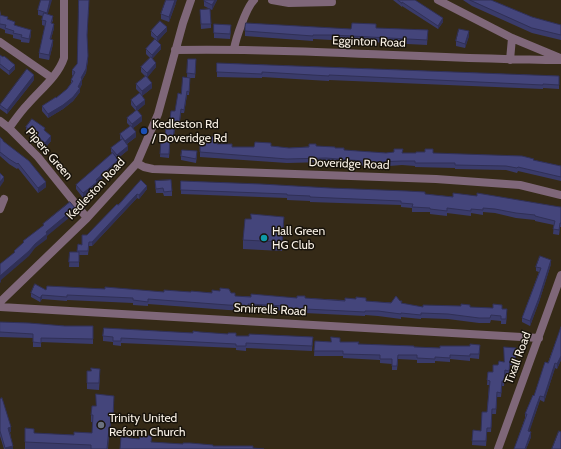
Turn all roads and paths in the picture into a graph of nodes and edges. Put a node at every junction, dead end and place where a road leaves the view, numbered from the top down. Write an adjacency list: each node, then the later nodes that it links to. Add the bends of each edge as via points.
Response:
1 (64, 0): 13 (street, Pipers Green, via 64,58)
2 (191, 0): 10 (street, Kedleston Road)
3 (254, 0): 9 (street, via 236,37)
4 (272, 0): 6 (street, via 289,3)
5 (438, 0): 7 (street)
6 (332, 2)
7 (512, 38): 11 (street); 12 (street)
8 (0, 42): 13 (street)
9 (234, 49): 10 (street, Egginton Road); 12 (street, Egginton Road)
10 (175, 50): 16 (street, Kedleston Road, via 158,114)
11 (561, 59): 12 (street, Egginton Road)
12 (510, 60)
13 (52, 78): 15 (street, Pipers Green)
14 (0, 121): 15 (street)
15 (9, 128): 20 (street, Pipers Green, via 38,157)
16 (137, 163): 17 (street, Doveridge Road, via 154,169 436,179 520,185); 20 (street, Kedleston Road)
17 (561, 194)
18 (4, 199): 19 (street)
19 (0, 209)
20 (87, 218): 22 (street, Kedleston Road)
21 (561, 275): 24 (street, Tixall Road)
22 (0, 302)
23 (0, 307): 24 (street, Smirrells Road)
24 (538, 338): 25 (street, Tixall Road)
25 (498, 449)

